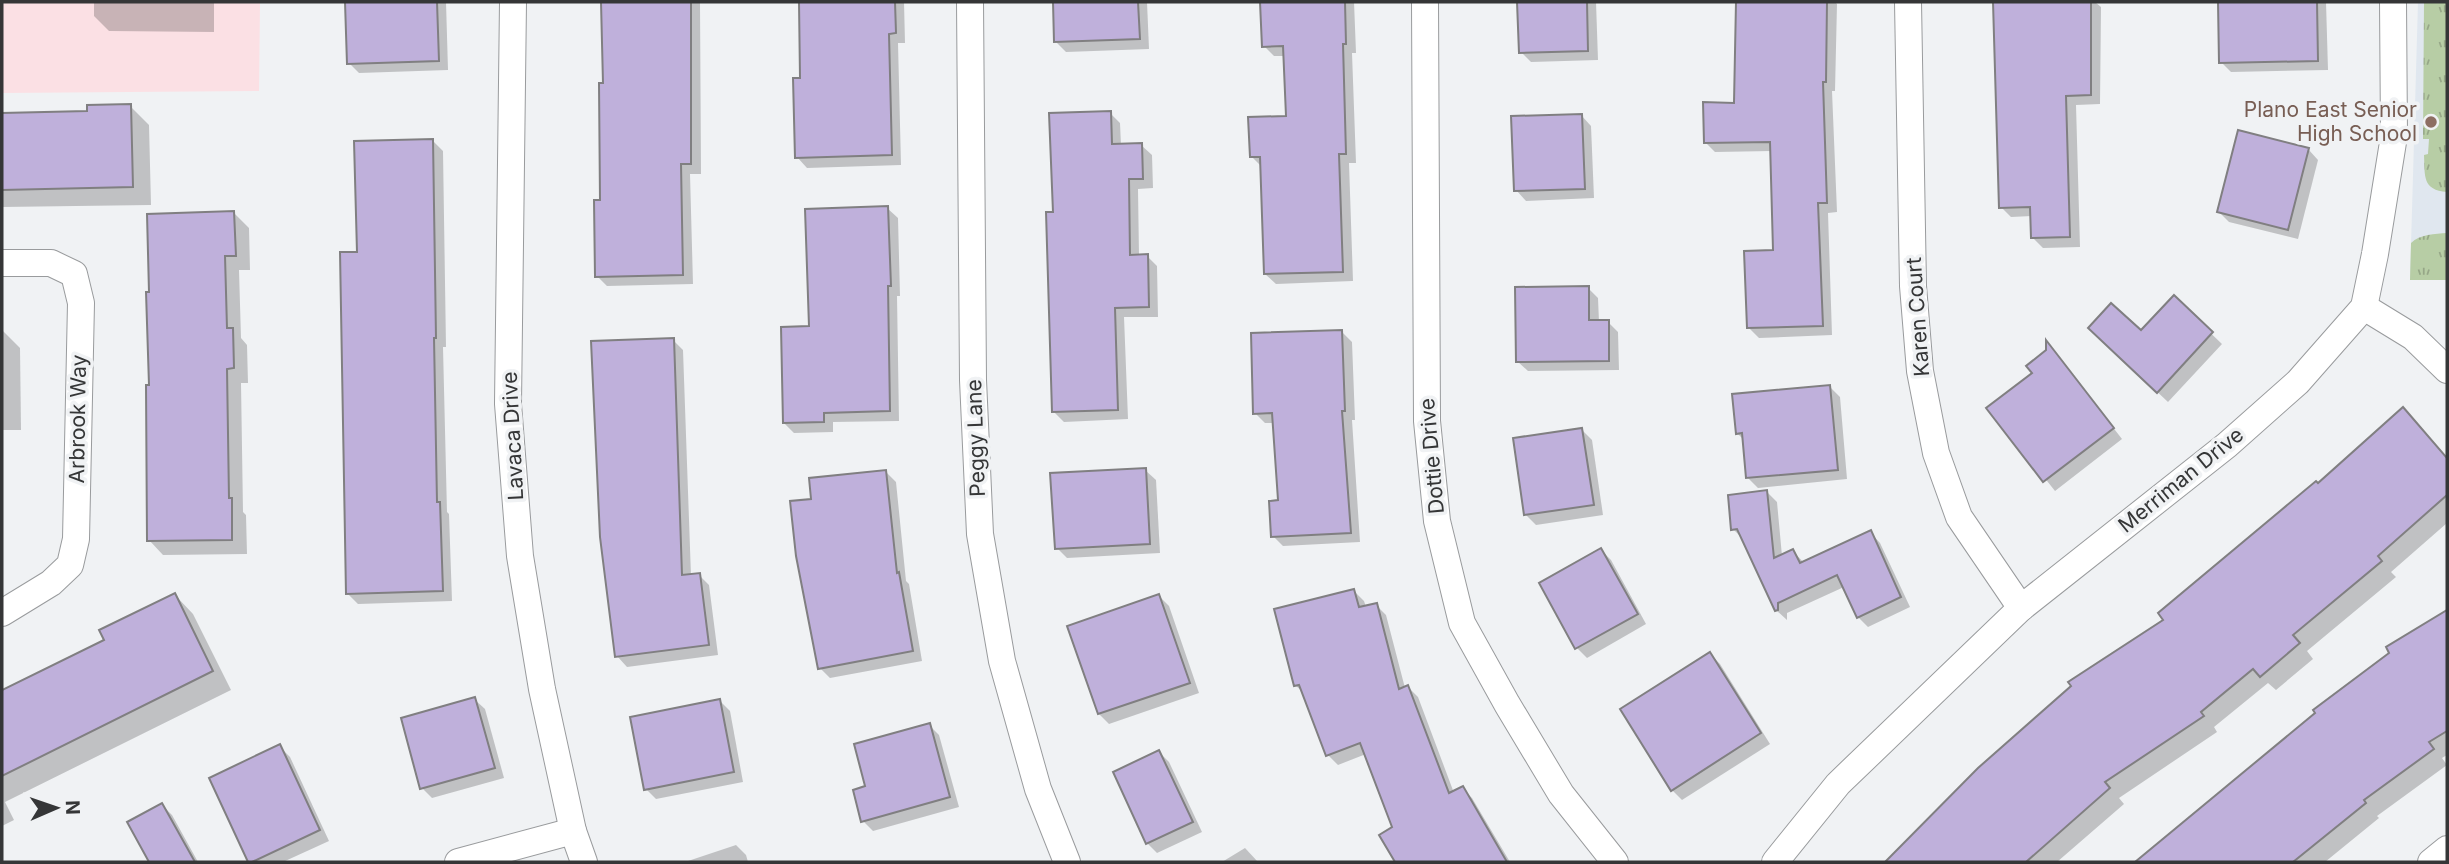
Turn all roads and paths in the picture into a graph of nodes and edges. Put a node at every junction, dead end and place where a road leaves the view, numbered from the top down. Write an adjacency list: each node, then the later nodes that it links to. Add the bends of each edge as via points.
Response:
1 (513, 2): 11 (street, Lavaca Drive, via 509,404 520,556 542,689)
2 (970, 2): 15 (street, Peggy Lane, via 973,380 980,534 1002,661 1038,789)
3 (1425, 2): 16 (street, Dottie Drive, via 1427,421 1437,521 1462,623 1562,794)
4 (1908, 2): 9 (street, Karen Court, via 1913,286 1920,371 1936,453 1959,517)
5 (2393, 2): 7 (street, Merriman Drive, via 2394,136)
6 (2, 263): 10 (street, Arbrook Way, via 51,263 74,274 81,303 76,539 70,565 51,583)
7 (2364, 307): 8 (street, via 2413,337); 9 (street, Merriman Drive, via 2298,382 2247,427)
8 (2447, 370)
9 (2021, 608): 17 (street, Merriman Drive, via 1838,784)
10 (2, 613)
11 (573, 831): 13 (street); 14 (street, Lavaca Drive)
12 (2447, 849): 18 (street)
13 (457, 862)
14 (584, 862)
15 (1067, 862)
16 (1615, 862)
17 (1775, 862)
18 (2431, 862)

